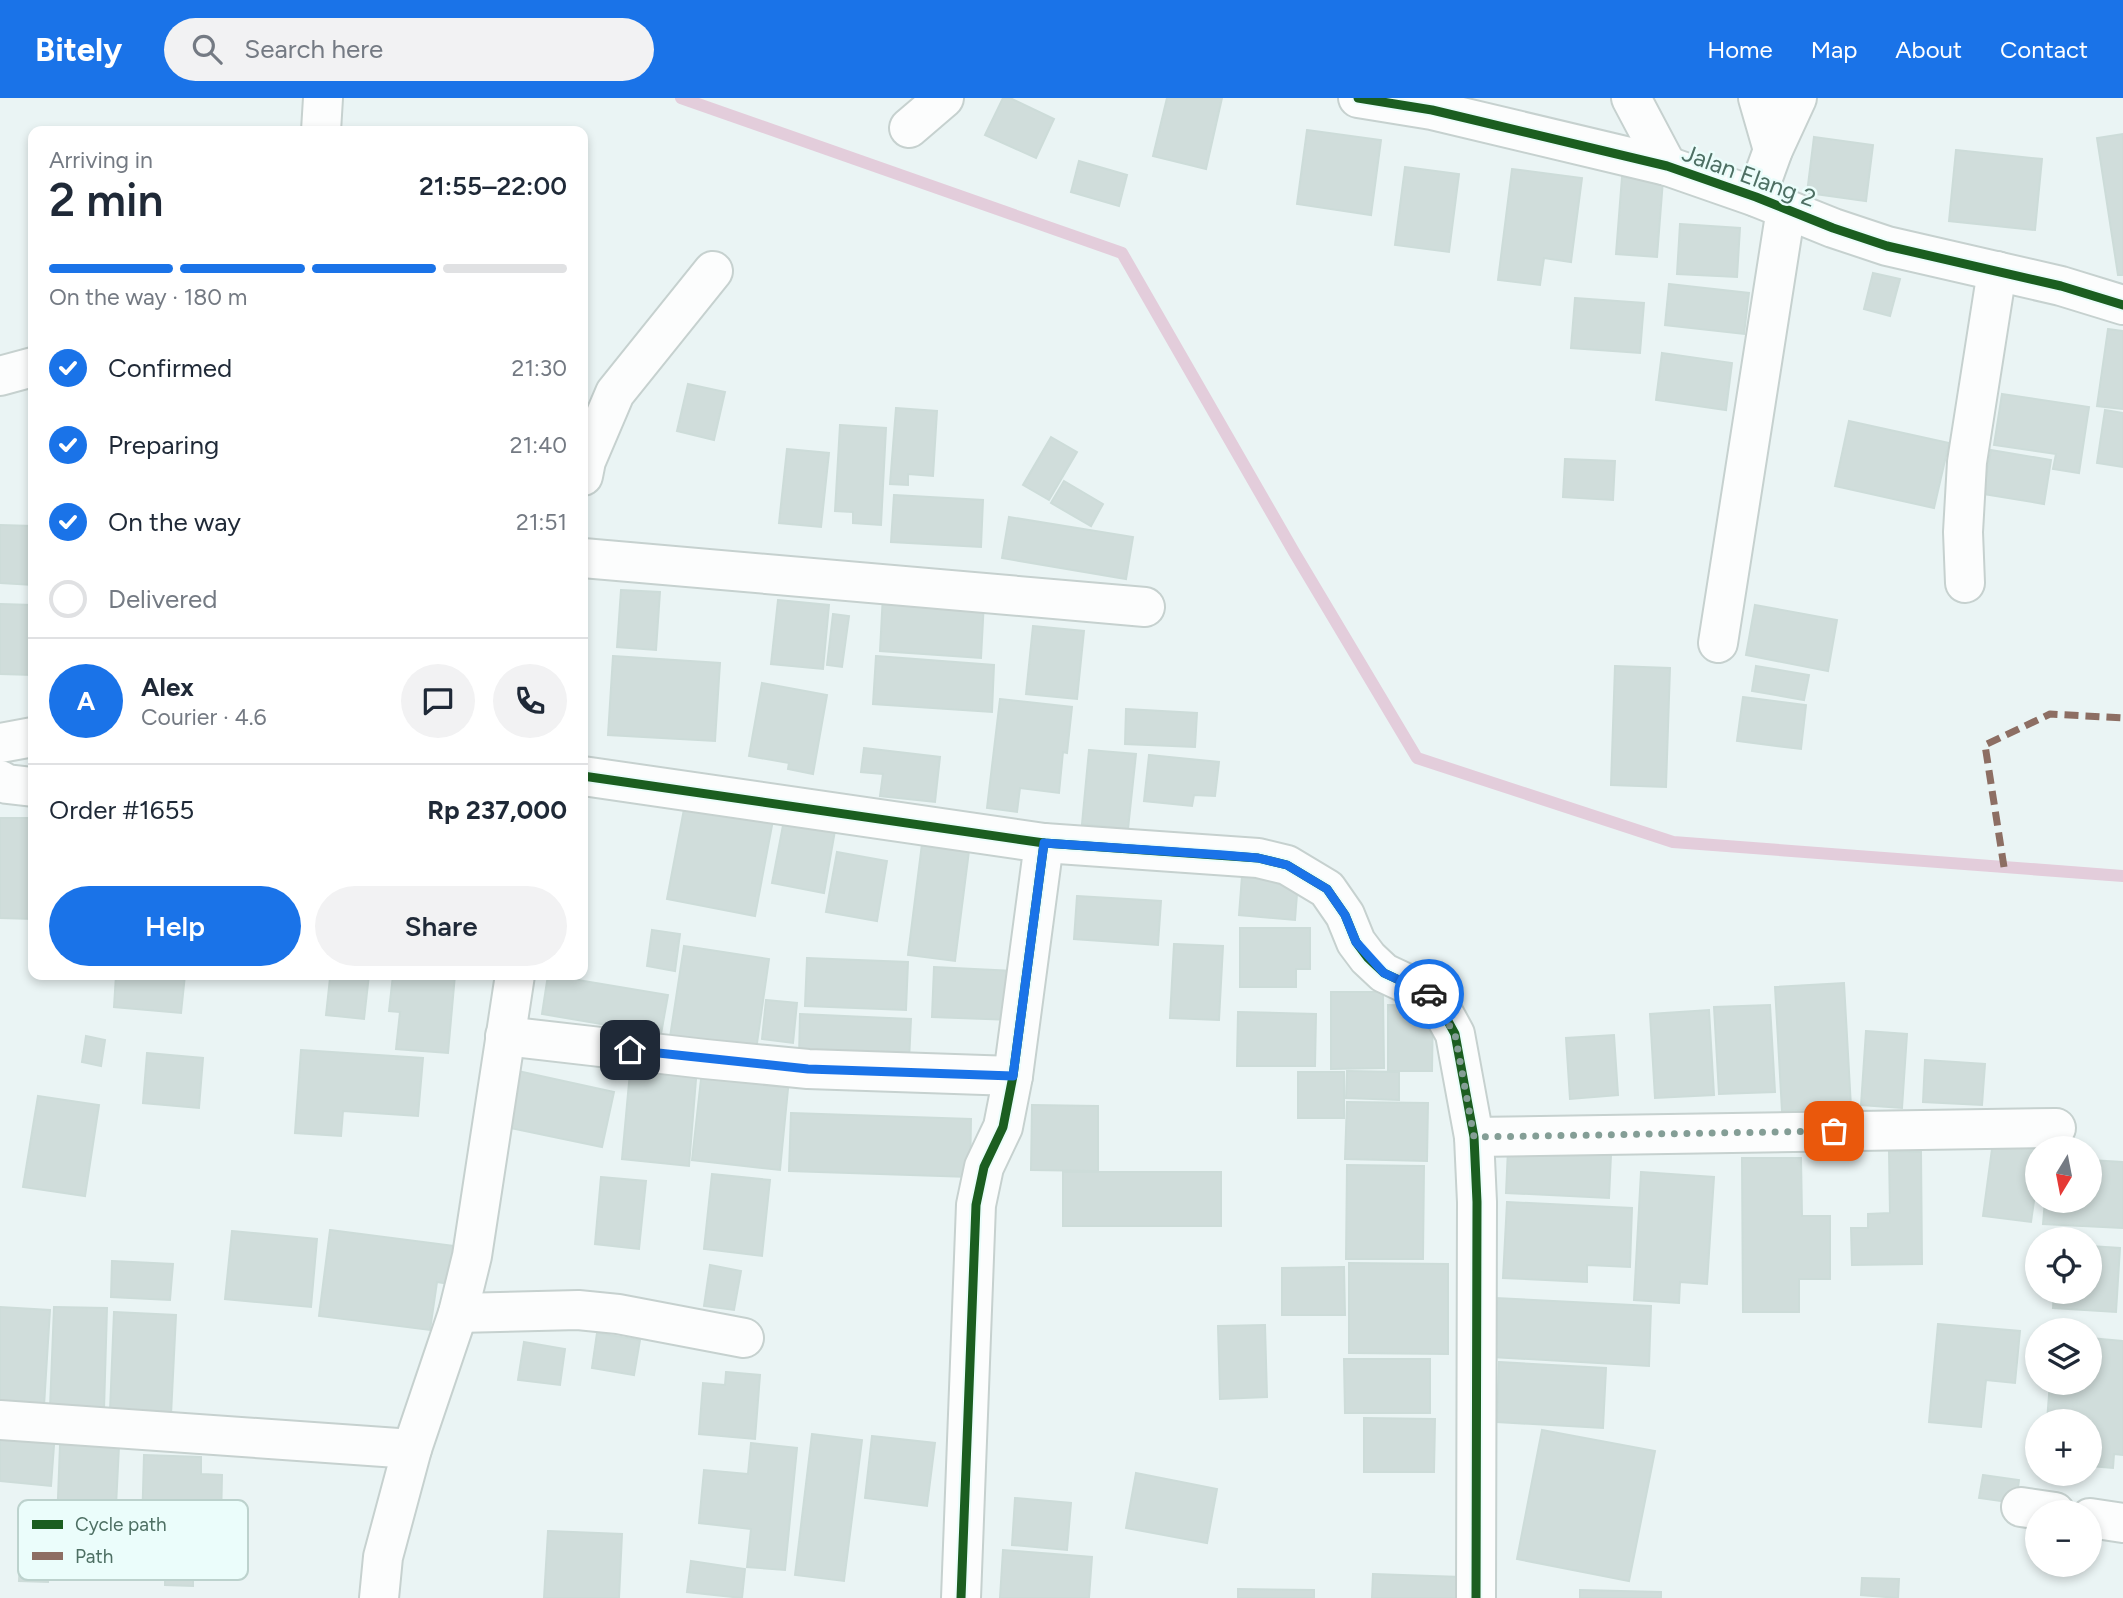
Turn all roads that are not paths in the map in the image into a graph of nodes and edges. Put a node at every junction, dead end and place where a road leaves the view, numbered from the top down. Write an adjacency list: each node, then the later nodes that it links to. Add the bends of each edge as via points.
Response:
1 (323, 98): 8 (street)
2 (944, 98): 9 (street)
3 (1358, 98): 7 (street, Jalan Elang 2)
4 (1631, 98): 11 (street)
5 (1758, 98): 10 (street)
6 (1797, 98): 10 (street)
7 (1432, 104): 11 (street, Jalan Elang 2)
8 (321, 126)
9 (909, 128)
10 (1773, 150): 12 (street)
11 (1667, 166): 12 (street, Jalan Elang 2)
12 (1771, 203): 14 (street, Jalan Elang 2, via 1887,246); 22 (street)
13 (713, 271): 18 (street, via 615,393)
14 (1997, 271): 15 (street, Jalan Elang 2); 20 (street, via 1967,462)
15 (2123, 305)
16 (28, 368): 17 (street)
17 (0, 376)
18 (588, 456)
19 (588, 558): 21 (street)
20 (1965, 583)
21 (1145, 607)
22 (1718, 643)
23 (28, 738): 24 (street)
24 (0, 743)
25 (588, 777): 28 (street)
26 (0, 779): 27 (street)
27 (28, 786)
28 (1044, 843): 31 (street); 33 (street, via 1258,858 1287,865 1327,889 1368,958 1384,973 1429,994 1443,1012 1455,1034)
29 (514, 980): 30 (street)
30 (505, 1036): 31 (street, via 808,1069); 34 (street, via 472,1256)
31 (1013, 1076): 41 (street, via 1003,1127 984,1167 976,1205)
32 (2056, 1128): 33 (street)
33 (1474, 1137): 42 (street)
34 (458, 1313): 35 (street, via 578,1310); 37 (street)
35 (744, 1338)
36 (0, 1420): 37 (street)
37 (412, 1449): 40 (street, via 383,1557)
38 (2102, 1520): 39 (street)
39 (2123, 1523)
40 (379, 1598)
41 (961, 1598)
42 (1476, 1598)

